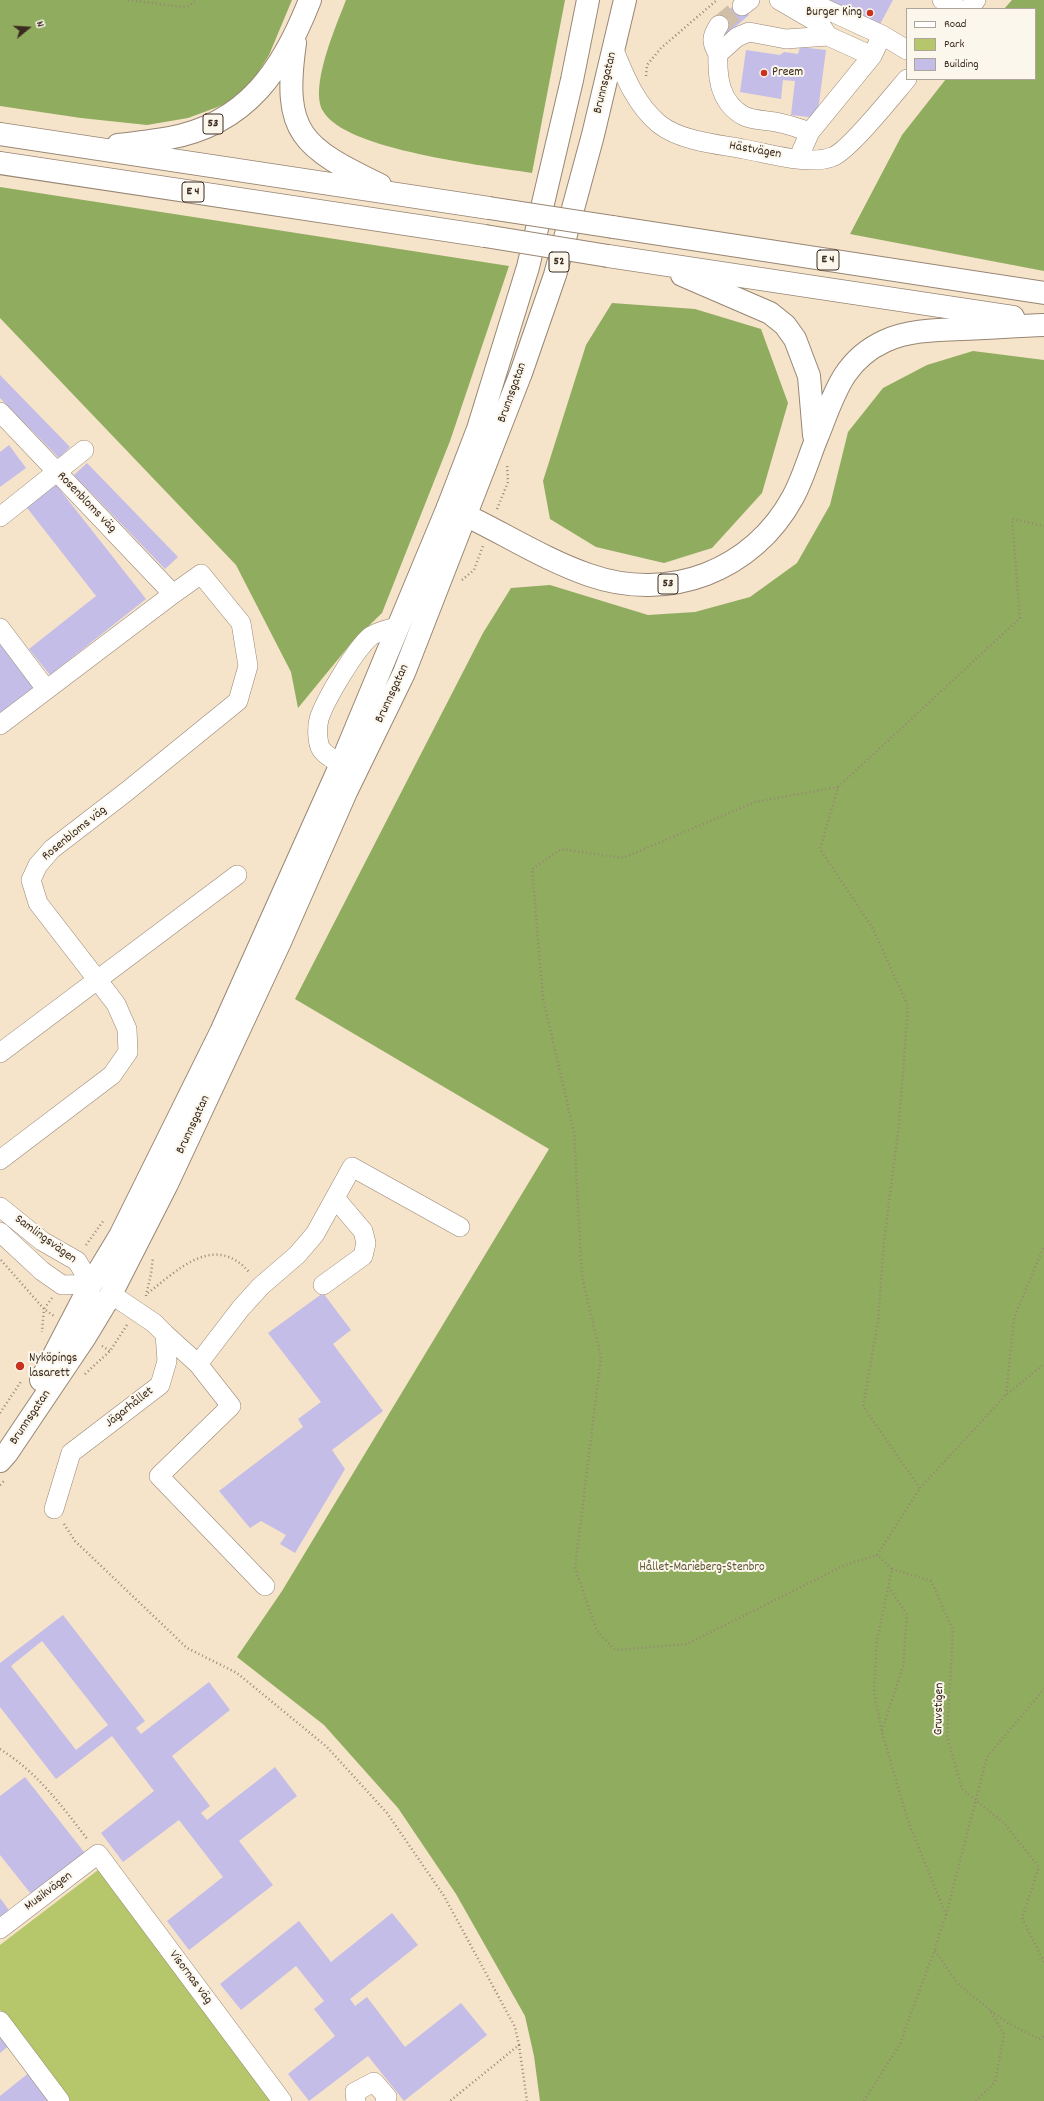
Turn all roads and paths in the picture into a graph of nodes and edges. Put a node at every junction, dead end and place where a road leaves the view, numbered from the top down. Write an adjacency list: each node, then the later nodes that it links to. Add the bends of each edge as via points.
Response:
1 (128, 0): 2 (path, via 183,7)
2 (196, 0)
3 (310, 0): 15 (main road, 53)
4 (588, 0): 37 (main road, Brunnsgatan / 52, via 528,267 478,430)
5 (625, 0): 18 (main road, Brunnsgatan / 52)
6 (717, 0): 22 (path, via 653,56 648,65 644,89)
7 (779, 0): 16 (street, via 820,24)
8 (806, 0): 14 (street)
9 (942, 0): 11 (street)
10 (976, 0): 12 (street)
11 (957, 8)
12 (970, 8)
13 (720, 25): 19 (street, via 713,35 712,43)
14 (882, 35): 17 (street); 20 (street)
15 (296, 36): 25 (main road, 53, via 274,72 254,96 214,124 170,138); 28 (main road, via 291,97 296,121 303,134 312,146 331,160)
16 (828, 36): 19 (street, via 786,39 749,32 737,37); 20 (street)
17 (906, 49)
18 (614, 50): 22 (street, Hästvägen); 37 (main road, Brunnsgatan / 52, via 555,275 521,373)
19 (718, 54): 23 (street, via 717,74 729,104 745,116 782,123)
20 (872, 56): 23 (street)
21 (906, 80): 26 (street, Hästvägen, via 846,148 833,157 819,160)
22 (635, 96): 26 (street, Hästvägen, via 660,124 675,133 695,140)
23 (810, 132): 26 (street)
24 (0, 134): 25 (main road, E 4)
25 (93, 148): 28 (main road, E 4)
26 (798, 159)
27 (0, 162): 29 (main road, E 4, bridge)
28 (399, 195): 30 (main road, E 4, bridge)
29 (653, 262): 31 (main road, E 4); 34 (main road, 53, via 770,313 784,325 795,339 809,376 814,416)
30 (1044, 293)
31 (1044, 322)
32 (1044, 325): 34 (main road, via 916,332 884,341 846,370)
33 (0, 412): 36 (street, Rosenbloms väg)
34 (814, 444): 37 (main road, 53, via 806,471 793,498 765,537 731,563 710,574 671,584 634,585 590,576)
35 (84, 450): 36 (street)
36 (56, 472): 38 (street); 40 (street, Rosenbloms väg)
37 (458, 511): 41 (main road, Brunnsgatan); 45 (main road, Brunnsgatan, via 404,673)
38 (0, 517)
39 (1044, 526): 46 (path, via 1012,519 1020,618)
40 (173, 594): 43 (street, Rosenbloms väg); 48 (street, Rosenbloms väg, via 202,574 241,623 248,666 238,701 52,849 38,864 31,880 38,904)
41 (397, 627): 45 (main road, Brunnsgatan); 45 (street, via 371,636 358,648 319,719 318,736 321,749)
42 (0, 628): 43 (street)
43 (46, 689): 44 (street, Rosenbloms väg)
44 (0, 725)
45 (349, 767): 57 (main road, Brunnsgatan, via 222,1032 120,1236); 61 (main road, Brunnsgatan, via 277,949 170,1177)
46 (838, 787): 71 (path, via 820,849 872,927 908,1006 899,1125 884,1241 878,1322 864,1406); 73 (path, via 755,802 623,858 560,849 532,869 543,998 574,1132 582,1277 601,1357 575,1568 597,1631 615,1650 688,1644 845,1565)
47 (237, 875): 48 (street)
48 (98, 982): 49 (street); 50 (street, Rosenbloms väg, via 116,1004 127,1029 128,1052 112,1075)
49 (0, 1053)
50 (0, 1160)
51 (335, 1198): 53 (street, via 352,1167); 58 (street, via 363,1231 366,1243 363,1256); 59 (street, via 315,1234 297,1255)
52 (0, 1207): 57 (street, Samlingsvägen, via 42,1241 77,1261)
53 (460, 1228)
54 (0, 1232): 57 (street, Samlingsvägen, via 42,1271 62,1285)
55 (1044, 1246): 67 (path, via 1014,1318)
56 (0, 1258): 63 (path, via 44,1309)
57 (92, 1284): 61 (main road); 69 (main road, Brunnsgatan, via 45,1373)
58 (323, 1285)
59 (261, 1286): 60 (path, via 241,1262 226,1255 205,1256 187,1263); 64 (street)
60 (147, 1293)
61 (111, 1294): 62 (street, via 154,1323); 70 (main road, Brunnsgatan, via 85,1337)
62 (165, 1334): 64 (street); 72 (street, Jägarhållet, via 167,1361 160,1385 71,1453)
63 (42, 1338)
64 (198, 1364): 75 (street, via 231,1406 159,1476)
65 (1044, 1364): 67 (path)
66 (24, 1377): 68 (path)
67 (1006, 1396): 71 (path)
68 (0, 1413)
69 (0, 1442)
70 (0, 1461)
71 (920, 1488): 73 (path)
72 (54, 1509): 89 (path, via 75,1541 187,1648 237,1673 327,1747 387,1813 444,1896 515,2027)
73 (877, 1555): 74 (path)
74 (892, 1569): 76 (path); 80 (path, Gruvstigen, via 931,1581 953,1630 947,1736 962,1789)
75 (265, 1586)
76 (888, 1586): 78 (path, via 877,1640 874,1692); 78 (path, via 907,1615 903,1666)
77 (1044, 1689): 80 (path, via 987,1757)
78 (882, 1732): 82 (path, via 908,1822)
79 (0, 1749): 81 (path, via 49,1788)
80 (976, 1801): 82 (path); 85 (path, Gruvstigen, via 1004,1823 1039,1867 1022,1918)
81 (98, 1854): 83 (street, Musikvägen); 91 (street, Visornas väg)
82 (946, 1915): 84 (path)
83 (0, 1929)
84 (934, 1951): 86 (path, via 960,1985); 96 (path, via 900,2044)
85 (1044, 1962)
86 (989, 2009): 88 (path, via 1039,2040); 97 (path, via 1004,2034 995,2082)
87 (0, 2022): 90 (street)
88 (1044, 2036)
89 (519, 2045): 94 (path); 95 (path)
90 (60, 2101)
91 (282, 2101)
92 (356, 2101): 93 (street, via 355,2092 374,2082 387,2097)
93 (385, 2101)
94 (450, 2101)
95 (527, 2101)
96 (864, 2101)
97 (976, 2101)

